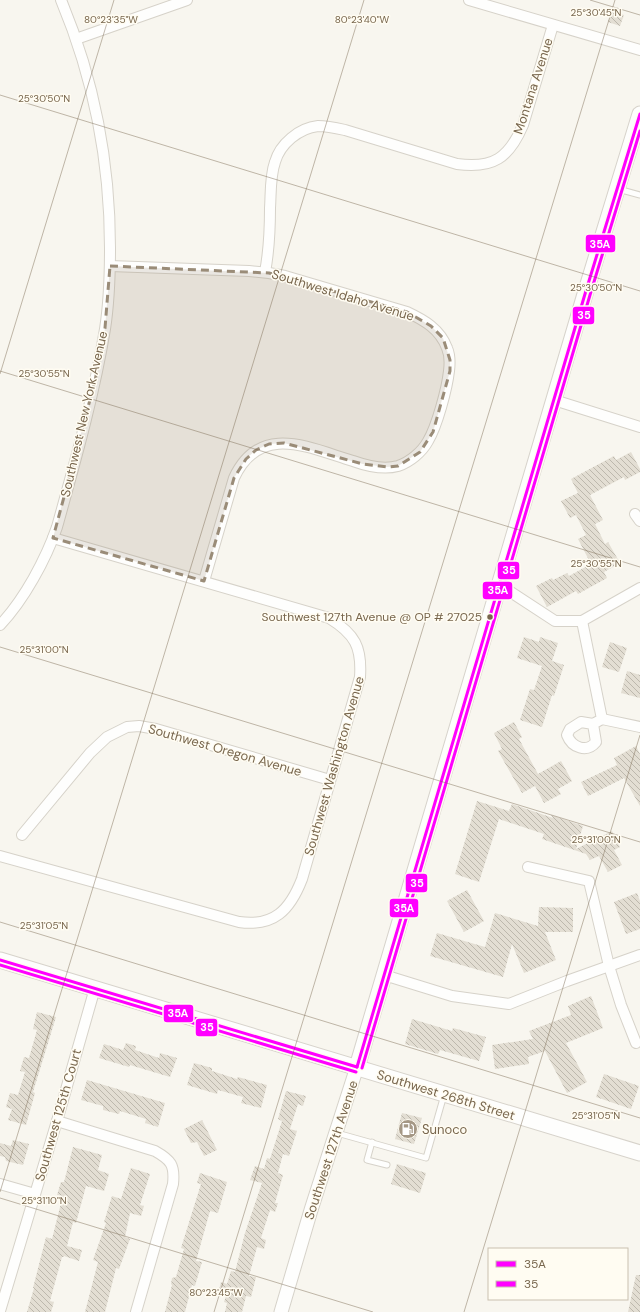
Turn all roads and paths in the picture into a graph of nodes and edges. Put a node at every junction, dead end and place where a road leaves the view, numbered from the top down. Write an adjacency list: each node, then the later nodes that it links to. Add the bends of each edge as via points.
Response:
1 (61, 0): 5 (street, Southwest New York Avenue)
2 (187, 0): 5 (street)
3 (469, 0): 4 (street)
4 (553, 25): 6 (street); 11 (street, Montana Avenue, via 523,125 509,150 493,162 457,164 327,126 316,126 302,131 288,141 275,162)
5 (76, 39): 10 (street, Southwest New York Avenue, via 94,100 101,139 109,204)
6 (640, 50)
7 (640, 114): 8 (main road, Southwest 127th Avenue)
8 (617, 189): 9 (lane); 12 (main road, Southwest 127th Avenue)
9 (640, 195)
10 (110, 266): 11 (street, Southwest Idaho Avenue); 14 (street, Southwest New York Avenue, via 105,328 76,456)
11 (265, 272): 15 (street, Southwest Idaho Avenue, via 407,312 420,318 443,338 450,360 450,371 428,442 409,461 398,466 363,464 284,443 269,444 256,450 238,468 234,478)
12 (554, 400): 13 (street); 16 (main road, Southwest 127th Avenue)
13 (640, 427)
14 (54, 538): 15 (street, Southwest Washington Avenue); 19 (street, Southwest New York Avenue, via 23,595)
15 (204, 581): 23 (street, Southwest Washington Avenue, via 329,618 340,624 355,641 361,664 360,678)
16 (500, 585): 18 (street, via 555,621); 30 (main road, Southwest 127th Avenue)
17 (640, 588): 18 (street)
18 (582, 621): 20 (street)
19 (0, 625)
20 (602, 719): 21 (street); 22 (street)
21 (593, 724)
22 (640, 727)
23 (330, 780): 24 (street, Southwest Oregon Avenue, via 156,729 139,726 127,728 115,732 99,744); 25 (street, Southwest Washington Avenue, via 298,891 282,912 262,922 239,922)
24 (22, 835)
25 (0, 856)
26 (528, 867): 29 (street, via 589,881)
27 (640, 955): 29 (street)
28 (0, 960): 31 (main road, Southwest 268th Street)
29 (608, 966): 30 (street, via 509,1004 452,996); 32 (street)
30 (384, 975): 33 (main road, Southwest 127th Avenue)
31 (95, 988): 33 (main road, Southwest 268th Street); 35 (street, Southwest 125th Court)
32 (636, 1043)
33 (357, 1067): 34 (main road, Southwest 268th Street); 36 (street, Southwest 127th Avenue)
34 (445, 1094): 37 (lane, via 426,1158); 38 (main road, Southwest 268th Street)
35 (57, 1121): 41 (street, Southwest 125th Court); 43 (street, via 155,1151 171,1162 174,1172 173,1184)
36 (336, 1132): 37 (lane); 44 (street, Southwest 127th Avenue)
37 (372, 1142): 39 (lane, via 368,1160)
38 (640, 1154)
39 (386, 1165)
40 (0, 1184): 41 (street)
41 (35, 1194): 42 (street, Southwest 125th Court)
42 (0, 1311)
43 (136, 1312)
44 (281, 1312)

